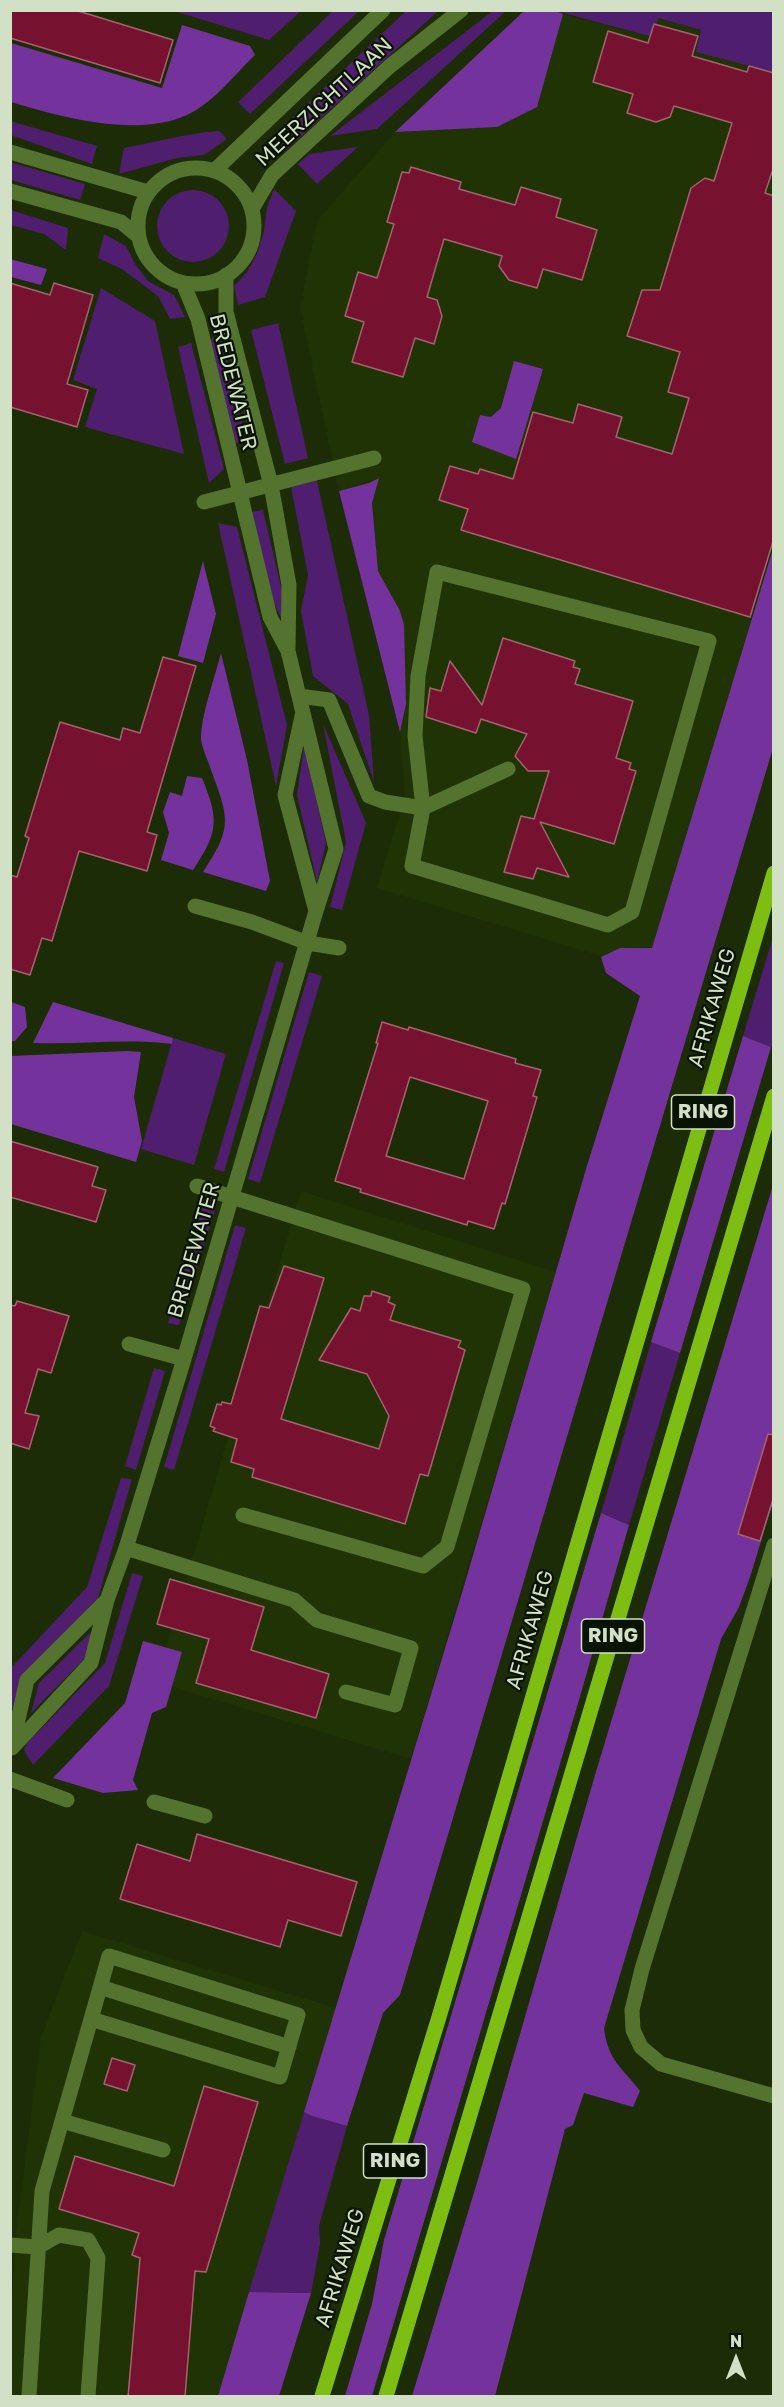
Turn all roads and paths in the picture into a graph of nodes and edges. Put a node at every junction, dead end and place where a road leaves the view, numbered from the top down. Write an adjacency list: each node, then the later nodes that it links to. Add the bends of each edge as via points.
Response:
1 (383, 10): 4 (street, MEERZICHTLAAN)
2 (460, 10): 7 (street, MEERZICHTLAAN, via 390,66 272,175)
3 (10, 152): 6 (street)
4 (214, 171): 6 (street, via 196,167 178,170); 7 (street, via 237,186)
5 (10, 190): 8 (street, via 121,222)
6 (148, 192): 8 (street, via 139,213)
7 (252, 209): 9 (street, via 253,232 247,253)
8 (138, 236): 10 (street, via 154,266)
9 (226, 275): 10 (street, via 206,283); 12 (street, BREDEWATER, via 226,312)
10 (183, 283): 13 (street, BREDEWATER, via 198,320)
11 (374, 458): 12 (street)
12 (271, 485): 13 (street); 15 (street, BREDEWATER, via 289,585)
13 (239, 493): 14 (street); 15 (street, BREDEWATER, via 270,617)
14 (204, 502)
15 (288, 651): 16 (street, BREDEWATER)
16 (301, 703): 18 (street, via 329,700 369,796); 21 (street, BREDEWATER, via 285,795); 21 (street, BREDEWATER, via 336,849)
17 (508, 770): 18 (street)
18 (423, 808): 18 (street, via 412,866 608,925 632,912 709,641 437,572 418,676 415,736)
19 (774, 873): 50 (main road, AFRIKAWEG / RING, via 439,2017)
20 (195, 906): 22 (street)
21 (316, 911): 22 (street, BREDEWATER)
22 (308, 943): 23 (street); 26 (street, BREDEWATER)
23 (339, 948)
24 (774, 1096): 51 (main road, RING)
25 (197, 1186): 26 (street)
26 (232, 1197): 28 (street, BREDEWATER); 29 (street, via 523,1288 447,1547 423,1566)
27 (129, 1344): 28 (street)
28 (184, 1359): 31 (street, BREDEWATER)
29 (243, 1515)
30 (774, 1545): 32 (street)
31 (126, 1548): 33 (street, BREDEWATER); 34 (street, via 294,1600 317,1620 411,1648 395,1705)
32 (770, 1569): 43 (street, via 632,2010 633,2030 641,2047 661,2064)
33 (107, 1600): 35 (street, BREDEWATER, via 91,1664); 35 (street, BREDEWATER, via 27,1680)
34 (346, 1692)
35 (11, 1750)
36 (10, 1779): 37 (street)
37 (67, 1800)
38 (154, 1802): 39 (street)
39 (205, 1816)
40 (100, 1987): 41 (street); 42 (street); 42 (street, via 109,1956 298,2015)
41 (91, 2019): 42 (street, via 280,2078); 44 (street)
42 (289, 2047)
43 (774, 2096)
44 (62, 2121): 45 (street); 47 (street, via 42,2191)
45 (163, 2150)
46 (10, 2245): 47 (street)
47 (38, 2247): 48 (street); 49 (street, via 59,2235 78,2238 88,2240 98,2258)
48 (29, 2397)
49 (88, 2397)
50 (322, 2397)
51 (386, 2397)

